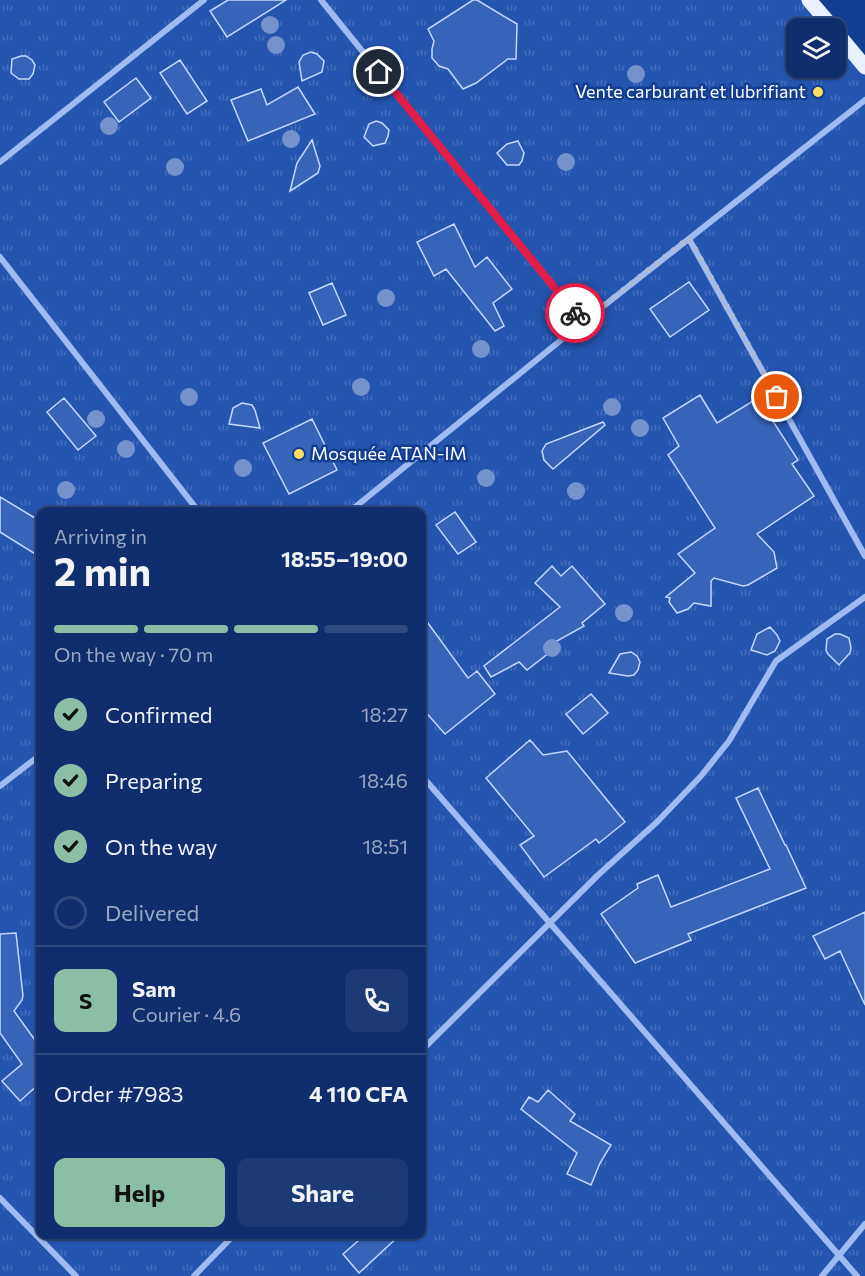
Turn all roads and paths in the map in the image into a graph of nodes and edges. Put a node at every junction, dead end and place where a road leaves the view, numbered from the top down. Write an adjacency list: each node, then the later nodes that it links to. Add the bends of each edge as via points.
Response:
1 (204, 0): 8 (street)
2 (321, 0): 11 (street)
3 (809, 0): 4 (main road)
4 (824, 18)
5 (846, 44): 6 (main road)
6 (865, 67)
7 (865, 100): 9 (street)
8 (0, 162)
9 (689, 238): 11 (street); 14 (street)
10 (0, 257): 12 (street)
11 (582, 323): 13 (street)
12 (195, 507)
13 (355, 507)
14 (865, 556)
15 (865, 597): 19 (street, via 776,662 729,741 701,776)
16 (36, 758): 18 (street)
17 (426, 781): 19 (street)
18 (0, 786)
19 (549, 923): 20 (street); 26 (street)
20 (426, 1046)
21 (0, 1198): 23 (street)
22 (865, 1224): 26 (street)
23 (36, 1235)
24 (40, 1239): 27 (street)
25 (230, 1239): 28 (street)
26 (838, 1256): 29 (street); 30 (street)
27 (76, 1276)
28 (194, 1276)
29 (822, 1276)
30 (857, 1276)

